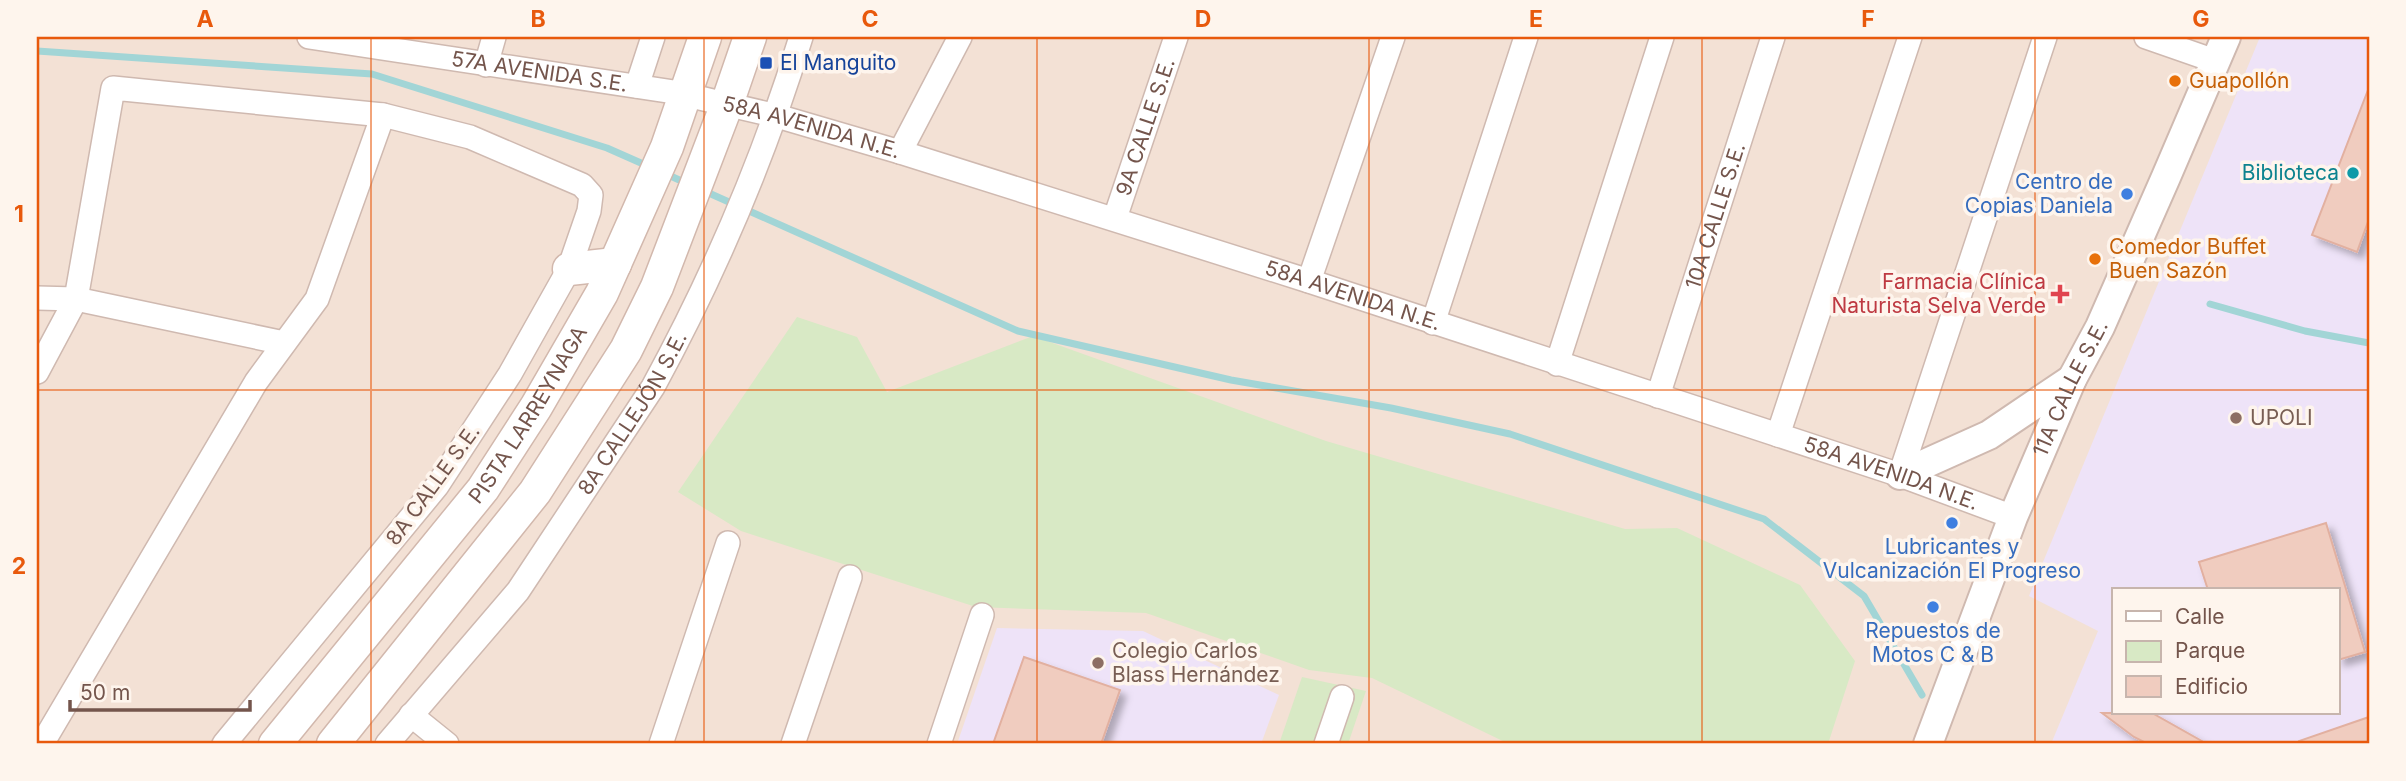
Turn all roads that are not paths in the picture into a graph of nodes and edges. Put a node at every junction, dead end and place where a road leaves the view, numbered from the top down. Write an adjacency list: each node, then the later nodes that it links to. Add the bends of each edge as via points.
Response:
1 (309, 37): 17 (street, 57A AVENIDA S.E.)
2 (494, 37): 17 (street)
3 (653, 37): 18 (street)
4 (705, 37): 19 (main road, PISTA LARREYNAGA)
5 (750, 37): 20 (main road, PISTA LARREYNAGA)
6 (801, 37): 22 (street, 8A CALLEJÓN S.E.)
7 (960, 37): 23 (street)
8 (1176, 37): 24 (street, 9A CALLE S.E.)
9 (1393, 37): 27 (street)
10 (1526, 37): 30 (street)
11 (1662, 37): 32 (street)
12 (1773, 37): 35 (street, 10A CALLE S.E.)
13 (1910, 37): 36 (street)
14 (2045, 37): 37 (street)
15 (2146, 37): 16 (street)
16 (2220, 49): 34 (street, 11A CALLE S.E.)
17 (486, 65): 18 (street, 57A AVENIDA S.E.)
18 (637, 86): 19 (street, 57A AVENIDA S.E.)
19 (686, 95): 20 (street, 58A AVENIDA N.E.); 25 (main road, PISTA LARREYNAGA)
20 (727, 104): 22 (street, 58A AVENIDA N.E.); 47 (main road, PISTA LARREYNAGA, via 657,288 626,350 535,492)
21 (383, 115): 26 (street, 8A CALLE S.E., via 470,137 582,185 591,195 589,211); 29 (street, via 113,88); 31 (street, via 317,299)
22 (776, 116): 23 (street, 58A AVENIDA N.E.); 43 (street, 8A CALLEJÓN S.E., via 731,225 646,398 518,590)
23 (900, 152): 24 (street, 58A AVENIDA N.E.)
24 (1115, 218): 27 (street, 58A AVENIDA N.E.)
25 (615, 264): 26 (main road); 46 (main road, PISTA LARREYNAGA, via 603,293 483,489)
26 (569, 269): 45 (street, 8A CALLE S.E., via 510,374 437,486)
27 (1309, 281): 30 (street, 58A AVENIDA N.E.)
28 (37, 298): 29 (street)
29 (76, 299): 31 (street); 33 (street)
30 (1433, 323): 32 (street, 58A AVENIDA N.E.)
31 (284, 344): 44 (street, via 256,382)
32 (1557, 364): 35 (street, 58A AVENIDA N.E.)
33 (37, 372)
34 (2072, 379): 37 (street, via 1989,435); 38 (street, 11A CALLE S.E.)
35 (1658, 396): 36 (street, 58A AVENIDA N.E.)
36 (1778, 435): 37 (street, 58A AVENIDA N.E.)
37 (1900, 475): 38 (street, 58A AVENIDA N.E.)
38 (2013, 517): 54 (street, 11A CALLE S.E.)
39 (728, 543): 50 (street)
40 (850, 578): 51 (street)
41 (982, 615): 52 (street)
42 (1342, 698): 53 (street)
43 (411, 715): 48 (street, 8A CALLEJÓN S.E.); 49 (street)
44 (42, 744)
45 (224, 744)
46 (275, 744)
47 (333, 744)
48 (387, 744)
49 (447, 744)
50 (661, 744)
51 (793, 744)
52 (939, 744)
53 (1326, 744)
54 (1928, 744)

